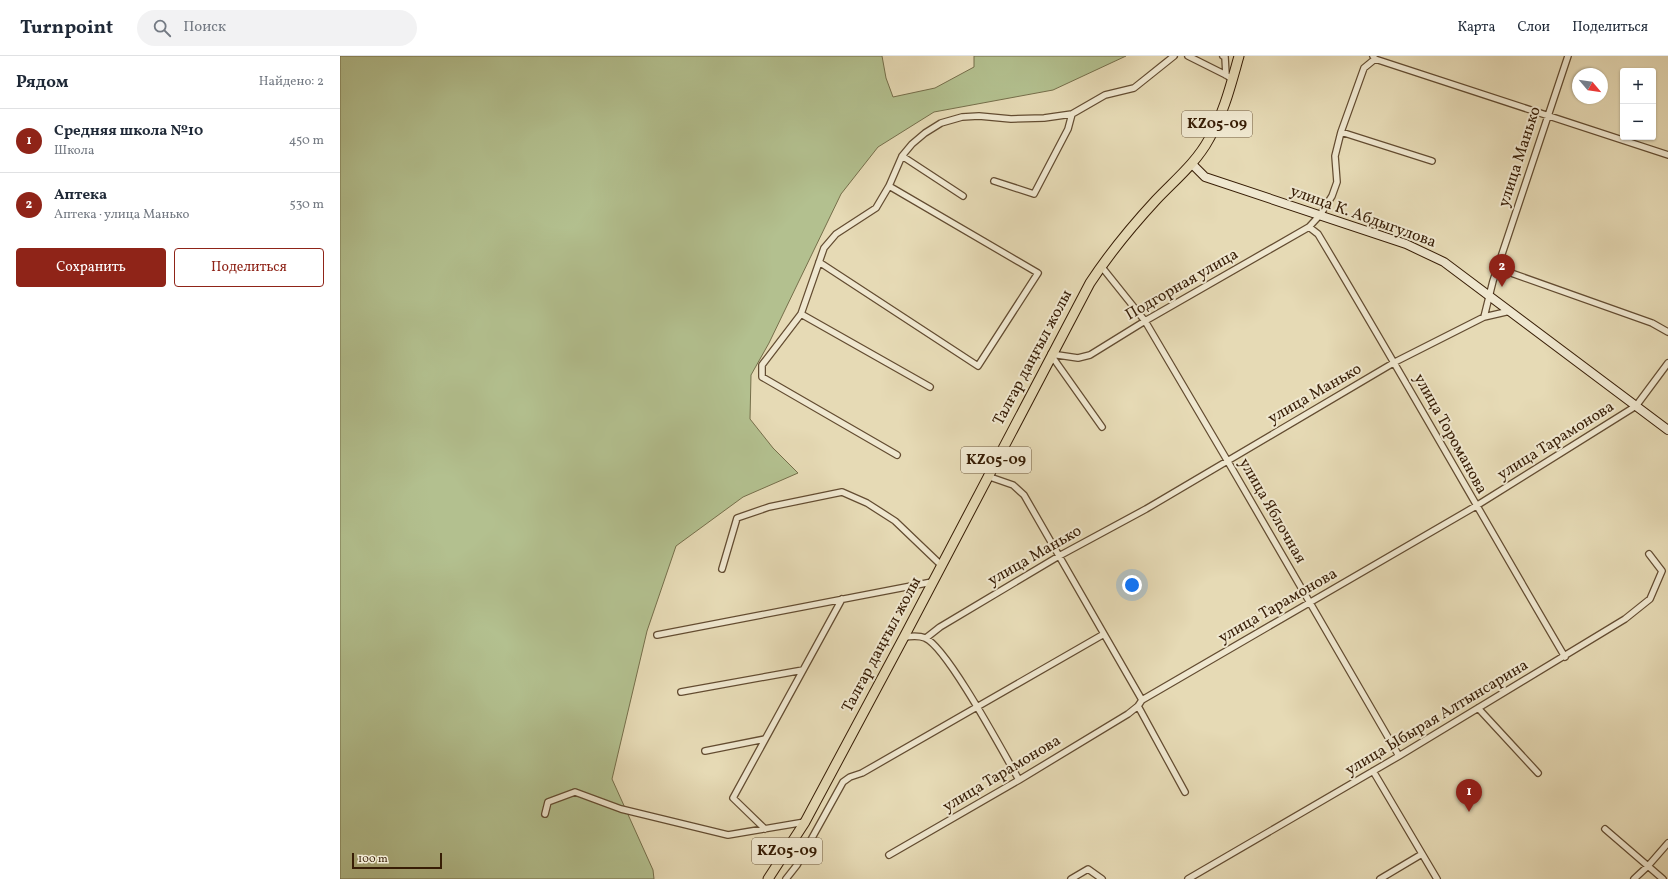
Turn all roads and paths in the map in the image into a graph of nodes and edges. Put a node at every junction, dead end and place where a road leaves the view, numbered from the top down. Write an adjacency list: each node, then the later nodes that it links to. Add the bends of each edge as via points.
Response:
1 (1174, 56): 8 (street, via 1134,88 1105,95)
2 (1188, 56): 7 (street)
3 (1223, 56): 7 (street)
4 (1239, 56): 7 (main road, Талғар даңғыл жолы / KZ05-09)
5 (1568, 56): 9 (street, улица Манько)
6 (1374, 58): 9 (street); 10 (street, Подгорная улица, via 1364,68)
7 (1229, 77): 14 (main road, Талғар даңғыл жолы / KZ05-09, via 1224,106 1216,126)
8 (1072, 114): 12 (street, via 1018,119 962,117 941,124 925,134); 15 (street, via 1068,128 1034,194)
9 (1548, 116): 11 (street); 22 (street, улица Манько)
10 (1341, 132): 13 (street); 18 (street, Подгорная улица, via 1336,156 1337,182 1329,202)
11 (1668, 155)
12 (902, 156): 16 (street); 17 (street)
13 (1432, 161)
14 (1192, 164): 18 (street, улица К. Абдыгулова, via 1205,177); 21 (main road, Талғар даңғыл жолы / KZ05-09, via 1156,200)
15 (994, 181)
16 (889, 186): 20 (street, via 876,208 836,234 824,248); 20 (street, via 1038,273 978,366)
17 (963, 196)
18 (1320, 215): 19 (street, Подгорная улица); 23 (street, улица К. Абдыгулова, via 1406,244 1444,262)
19 (1309, 227): 27 (street, Подгорная улица); 30 (street, улица Тороманова, via 1318,234)
20 (819, 262): 25 (street)
21 (1101, 266): 27 (street, улица Яблочная); 29 (main road, Талғар даңғыл жолы / KZ05-09)
22 (1498, 268): 23 (street, улица Манько); 28 (street)
23 (1489, 296): 24 (street, улица К. Абдыгулова); 26 (street, улица Манько)
24 (1510, 311): 26 (street); 33 (street, улица К. Абдыгулова)
25 (800, 314): 32 (street); 36 (street, via 762,365 762,377)
26 (1484, 317): 30 (street, улица Манько)
27 (1145, 321): 29 (street, Подгорная улица, via 1090,355 1078,358); 37 (street, улица Яблочная)
28 (1668, 332)
29 (1051, 354): 34 (street); 38 (main road, Талғар даңғыл жолы / KZ05-09)
30 (1395, 362): 37 (street, улица Манько); 39 (street, улица Тороманова)
31 (1668, 363): 33 (street, улица Тарамонова)
32 (930, 387)
33 (1636, 406): 35 (street, улица К. Абдыгулова); 39 (street, улица Тарамонова)
34 (1102, 427)
35 (1668, 430)
36 (897, 455)
37 (1228, 460): 41 (street, улица Манько, via 1146,509); 46 (street, улица Яблочная)
38 (987, 476): 41 (street, via 1006,482 1024,495); 42 (main road, Талғар даңғыл жолы / KZ05-09)
39 (1476, 506): 46 (street, улица Тарамонова); 51 (street, улица Тороманова)
40 (1649, 554): 51 (street, улица Ыбырая Алтынсарина, via 1662,571 1650,599 1625,619)
41 (1059, 556): 47 (street); 50 (street, улица Манько, via 940,627)
42 (941, 565): 43 (street, via 895,521 867,503 842,492 769,507 737,518); 44 (main road, Талғар даңғыл жолы / KZ05-09)
43 (722, 570)
44 (932, 582): 45 (street); 49 (main road, Талғар даңғыл жолы / KZ05-09)
45 (842, 599): 48 (street); 52 (street)
46 (1310, 602): 54 (street, улица Тарамонова); 60 (street, улица Яблочная)
47 (1104, 634): 54 (street); 55 (street)
48 (656, 635)
49 (904, 637): 50 (street); 66 (main road, Талғар даңғыл жолы / KZ05-09)
50 (926, 638): 55 (street, via 947,660)
51 (1565, 657): 57 (street, улица Ыбырая Алтынсарина)
52 (803, 670): 53 (street); 58 (street)
53 (681, 692)
54 (1142, 700): 56 (street, улица Тарамонова)
55 (976, 706): 63 (street); 74 (street, via 843,782 797,865)
56 (1138, 706): 63 (street, улица Тарамонова); 64 (street)
57 (1478, 708): 60 (street, улица Ыбырая Алтынсарина); 62 (street)
58 (765, 739): 59 (street); 67 (street, via 733,798)
59 (705, 751)
60 (1400, 756): 61 (street, улица Ыбырая Алтынсарина)
61 (1373, 771): 70 (street); 77 (street, улица Ыбырая Алтынсарина)
62 (1538, 773)
63 (1019, 780): 71 (street, улица Тарамонова)
64 (1184, 792)
65 (545, 814): 67 (street, via 548,802 575,792 621,809 728,835)
66 (805, 822): 67 (street); 73 (main road, Талғар даңғыл жолы / KZ05-09)
67 (765, 829)
68 (1604, 829): 72 (street)
69 (1668, 843): 72 (street)
70 (1422, 854): 78 (street); 79 (street)
71 (889, 855)
72 (1648, 866): 80 (street); 81 (street)
73 (768, 879)
74 (786, 879)
75 (1071, 879): 76 (street, via 1088,869)
76 (1102, 879)
77 (1188, 879)
78 (1380, 879)
79 (1437, 879)
80 (1634, 879)
81 (1663, 879)

